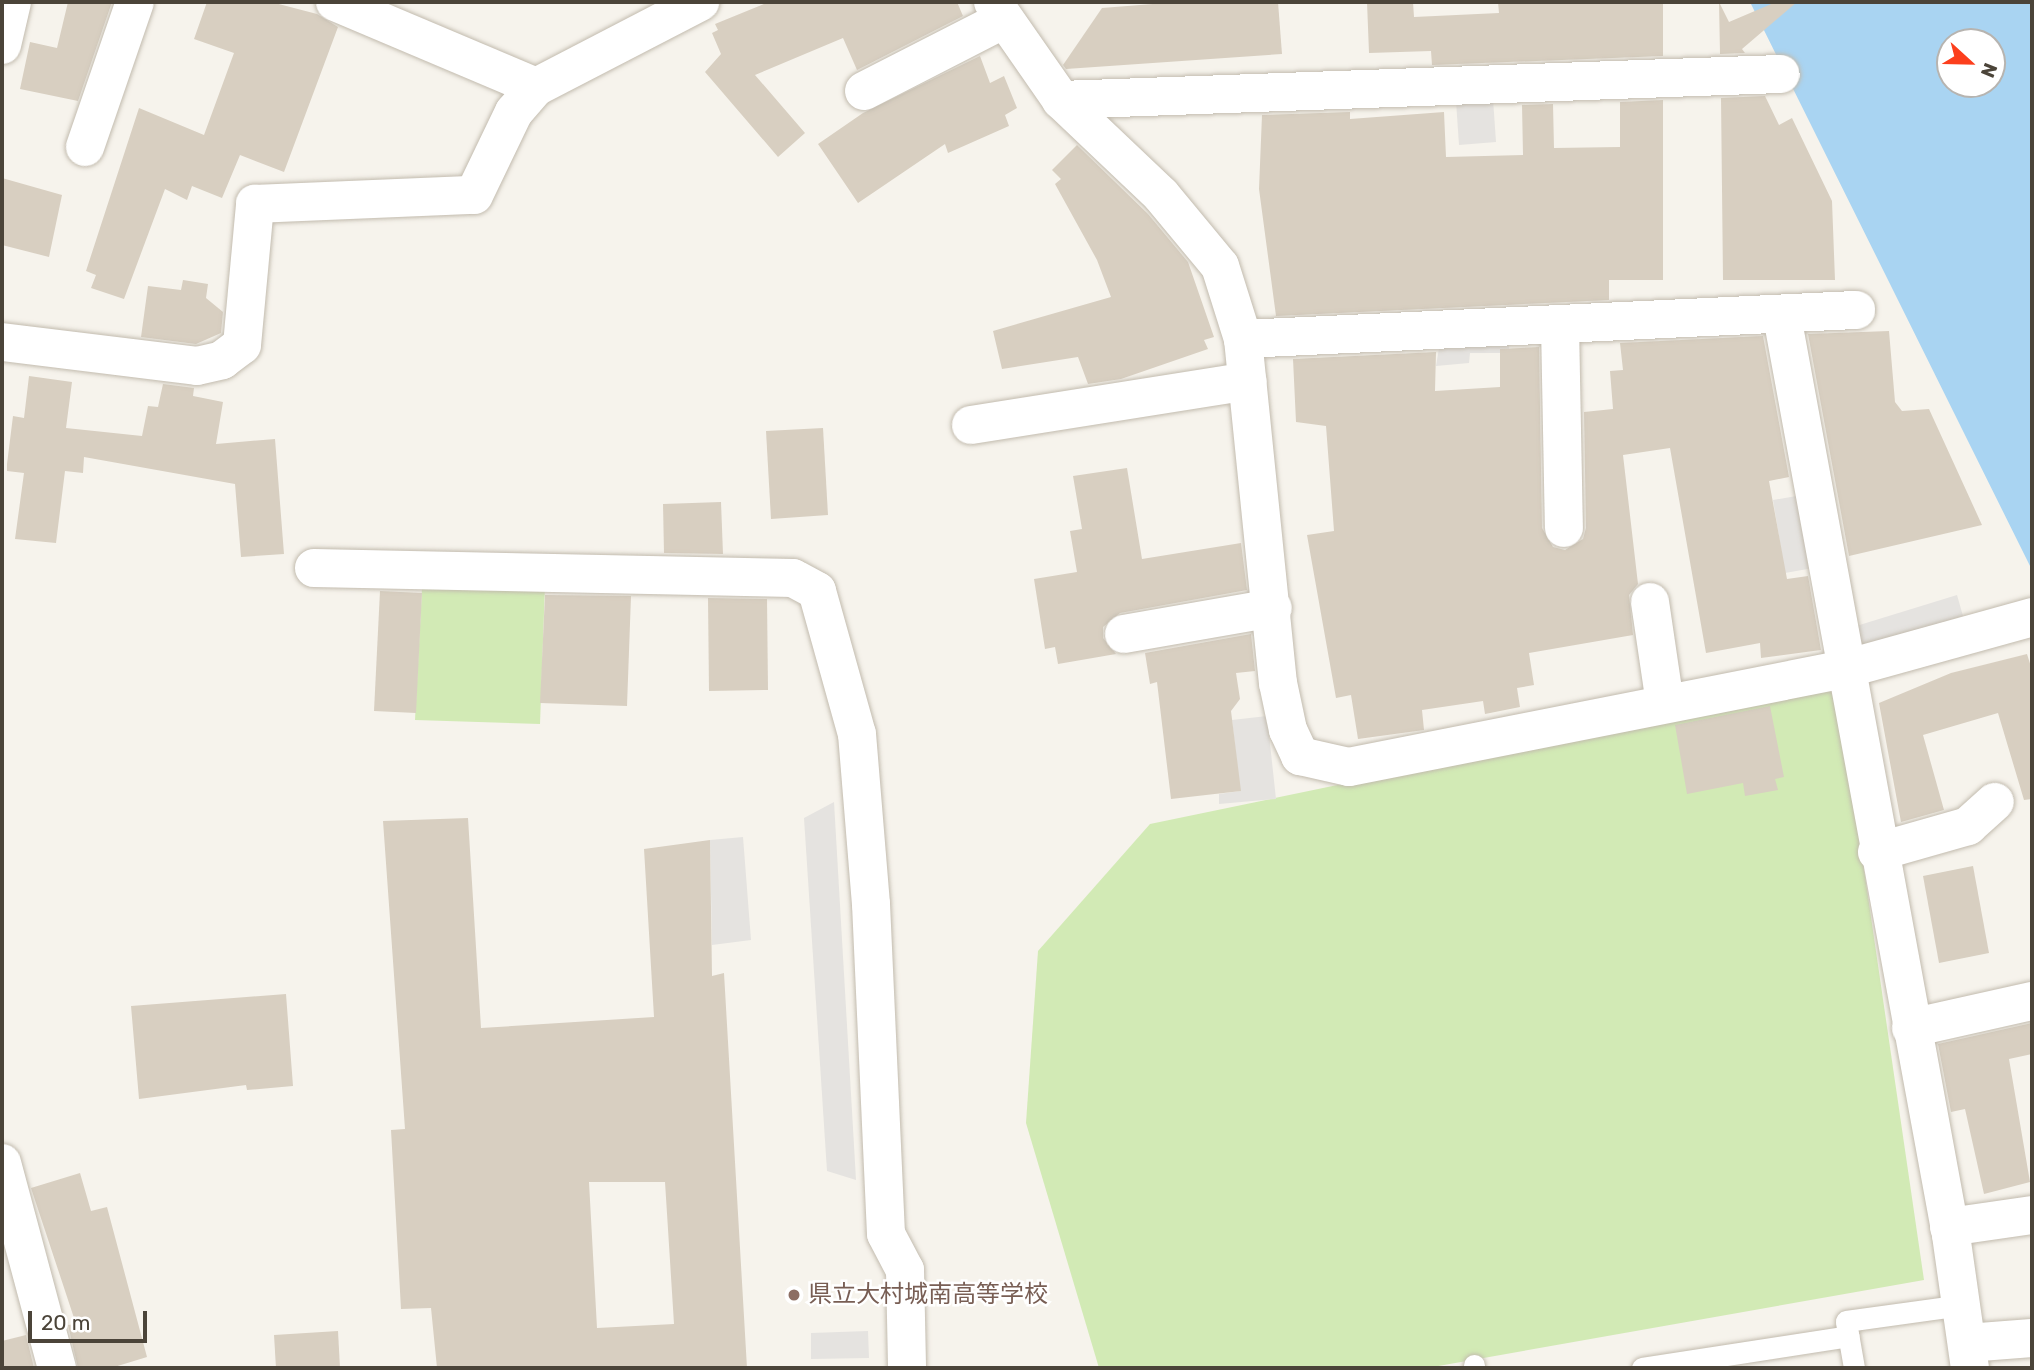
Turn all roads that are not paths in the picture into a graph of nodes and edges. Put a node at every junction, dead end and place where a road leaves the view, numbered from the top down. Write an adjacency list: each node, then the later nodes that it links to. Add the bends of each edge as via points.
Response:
1 (12, 2): 6 (street)
2 (135, 2): 11 (street)
3 (335, 2): 8 (street)
4 (699, 2): 8 (street)
5 (998, 11): 9 (street); 10 (street)
6 (2, 44)
7 (1781, 74): 10 (street)
8 (536, 87): 16 (street, via 514,112 474,195 255,204 242,345 222,360 197,366)
9 (864, 91)
10 (1061, 100): 15 (street, via 1161,195 1220,266)
11 (85, 147)
12 (1856, 310): 13 (street)
13 (1782, 316): 14 (street); 25 (street)
14 (1560, 326): 15 (street); 19 (street)
15 (1243, 339): 17 (street)
16 (2, 342)
17 (1248, 381): 18 (street); 22 (street)
18 (971, 425)
19 (1564, 528)
20 (314, 568): 39 (street, via 793,578 817,591 857,733 871,904 886,1234 905,1270)
21 (1650, 602): 26 (street)
22 (1273, 608): 24 (street); 26 (street, via 1288,730 1300,756 1323,764 1349,767)
23 (2026, 620): 25 (street)
24 (1124, 634)
25 (1845, 669): 26 (street); 28 (street)
26 (1665, 703)
27 (1995, 802): 28 (street, via 1968,826)
28 (1877, 852): 30 (street)
29 (2032, 1000): 30 (street)
30 (1911, 1028): 33 (street)
31 (2, 1163): 38 (street)
32 (2032, 1215): 33 (street)
33 (1949, 1227): 34 (street)
34 (1961, 1306): 35 (lane); 37 (street)
35 (1846, 1322): 40 (lane); 41 (lane)
36 (2032, 1338): 37 (street)
37 (1969, 1355)
38 (57, 1368)
39 (907, 1368)
40 (1642, 1368)
41 (1854, 1368)

